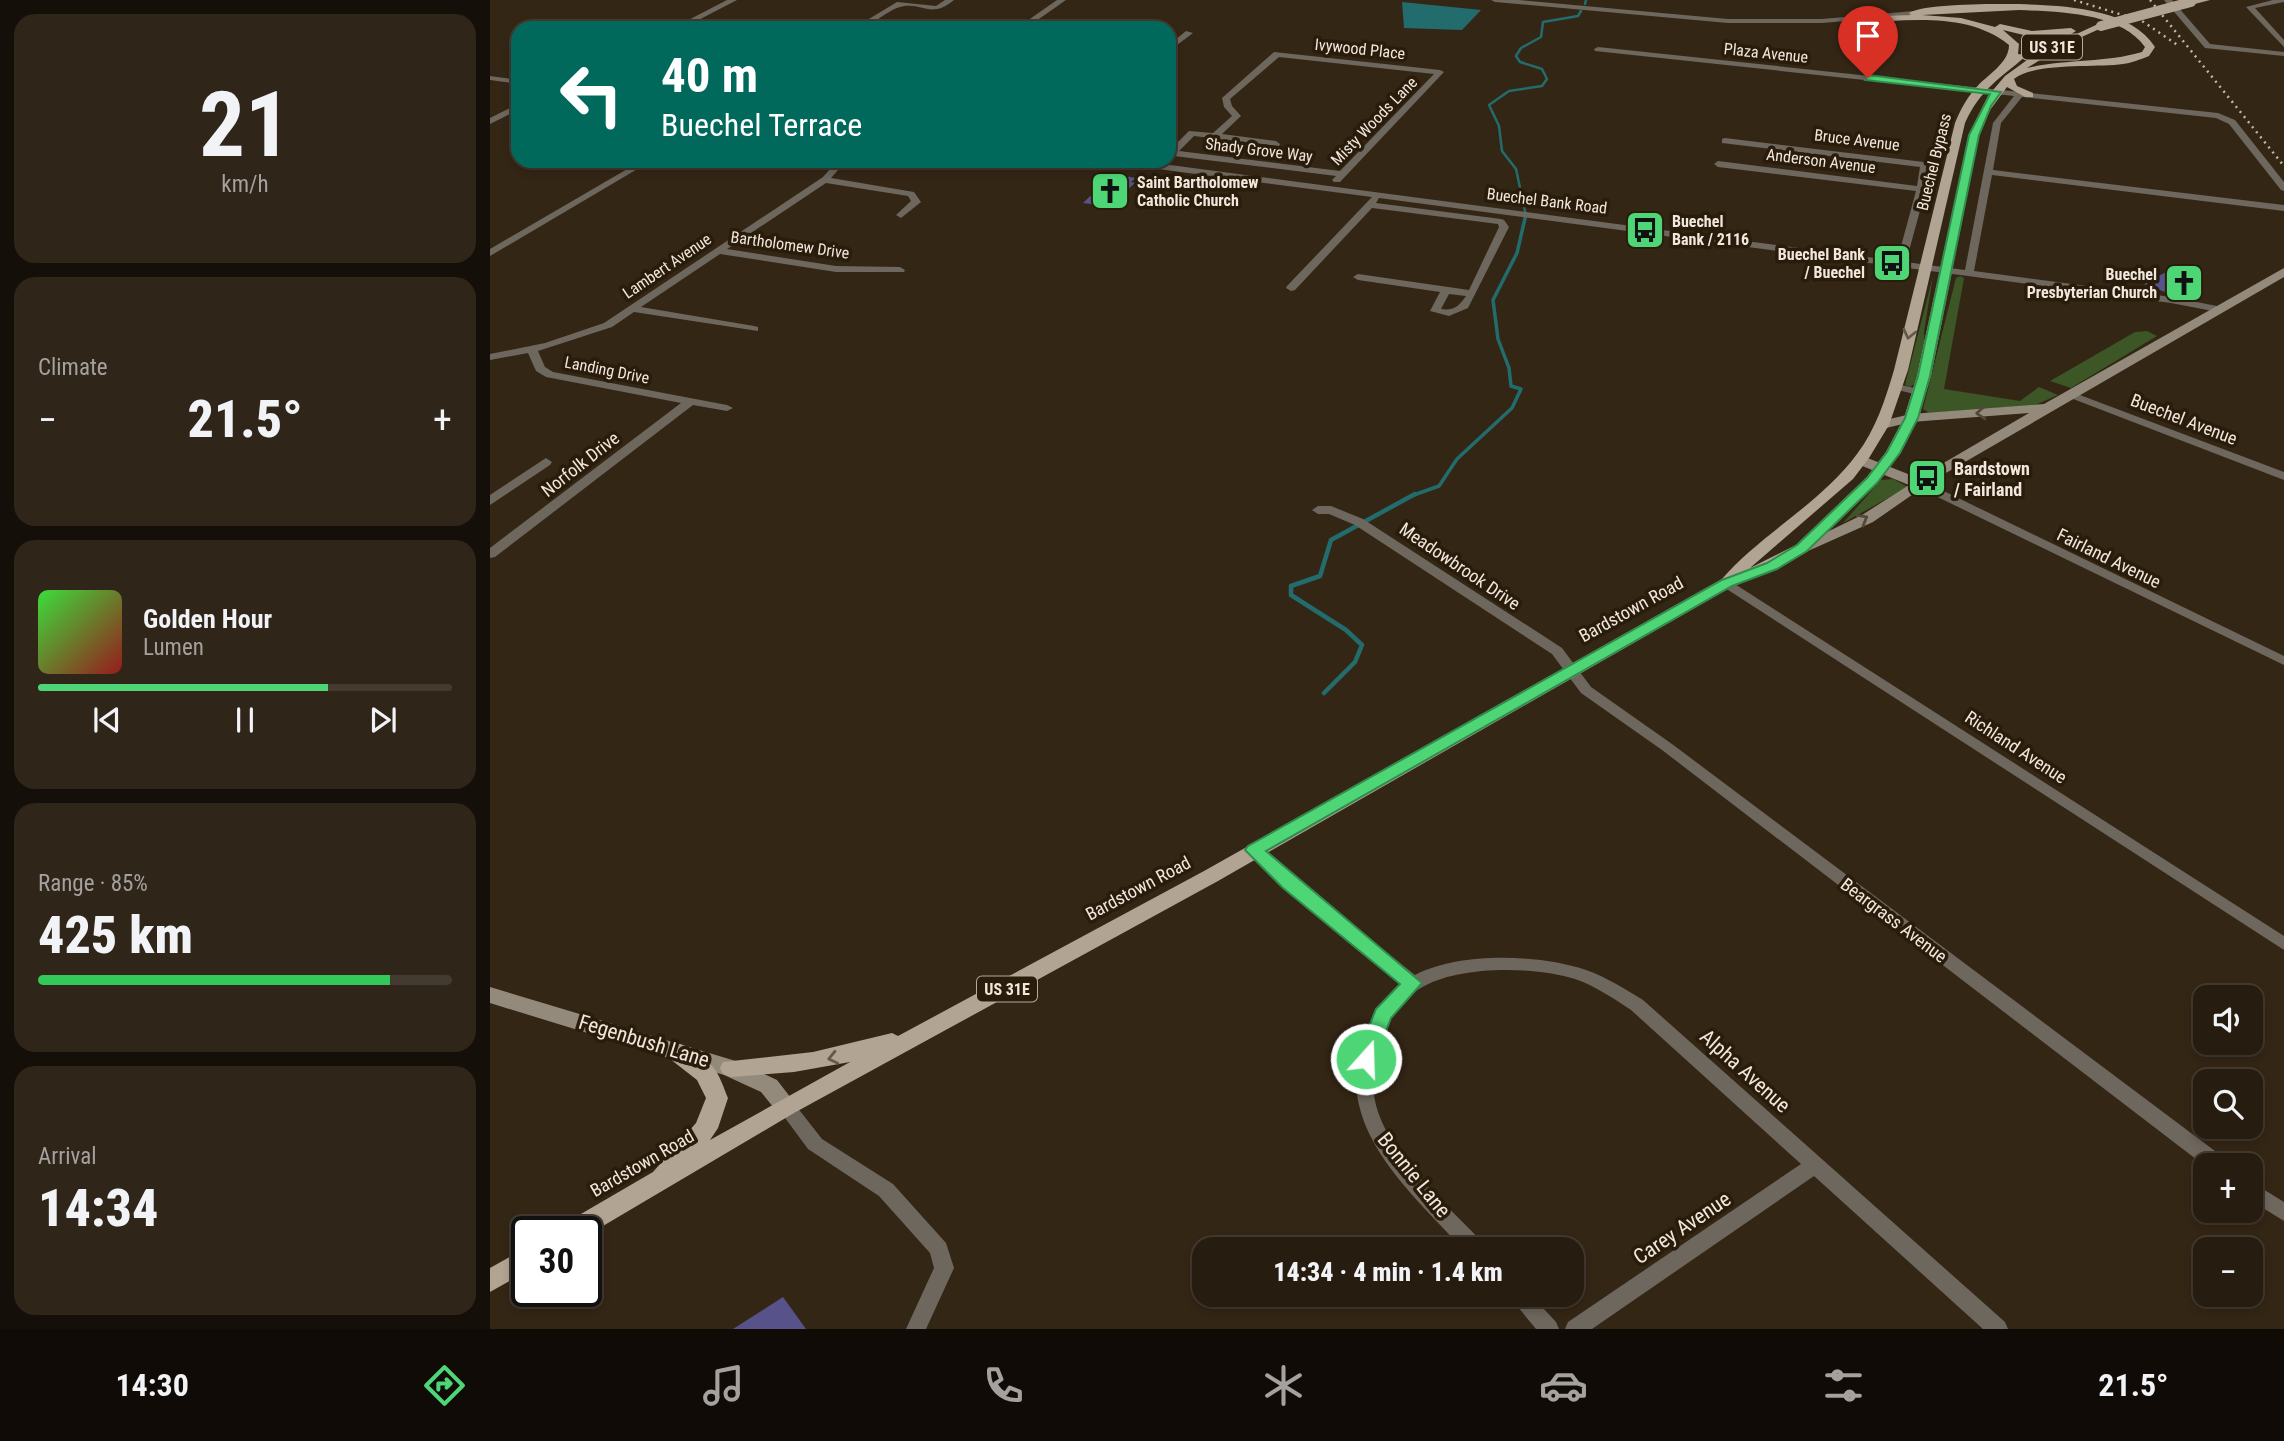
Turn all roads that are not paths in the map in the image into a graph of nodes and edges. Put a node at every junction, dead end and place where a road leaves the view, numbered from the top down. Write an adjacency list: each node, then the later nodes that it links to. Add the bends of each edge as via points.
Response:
1 (733, 0): 12 (street)
2 (950, 0): 9 (street, via 937,8)
3 (1062, 0): 14 (street)
4 (1495, 0): 11 (street, via 1728,21)
5 (2168, 0): 20 (street, via 2205,43)
6 (2206, 0): 8 (main road, Buechel Bypass / US 31E)
7 (2284, 0): 18 (street, via 2250,8)
8 (2187, 1): 16 (main road, Buechel Bypass / US 31E, bridge)
9 (903, 2): 13 (street)
10 (1914, 13): 11 (street); 16 (main road, via 1975,20 2022,33); 21 (main road, via 2022,3 2078,9 2126,27 2149,44 2143,56)
11 (1855, 20): 22 (main road, via 1939,19 1985,27 2014,44)
12 (691, 21)
13 (870, 21)
14 (1031, 21)
15 (1189, 33): 17 (street)
16 (2073, 34): 21 (main road, via 2066,44 2071,52); 22 (main road, Buechel Bypass / US 31E); 24 (main road, Buechel Bypass / US 31E)
17 (1176, 43)
18 (2284, 45)
19 (1598, 49): 27 (street, Plaza Avenue)
20 (2284, 54)
21 (2112, 61): 24 (main road, via 2056,64)
22 (2007, 64): 27 (main road, Buechel Bypass / US 31E)
23 (1440, 72): 32 (street, Ivywood Place, via 1277,54 1226,98 1237,116); 42 (street, Misty Woods Lane)
24 (2011, 77): 28 (main road, Buechel Bypass / US 31E); 29 (main road, via 2012,88)
25 (490, 78): 26 (street)
26 (511, 81)
27 (1978, 90): 28 (street, Plaza Avenue); 54 (main road, Buechel Bypass / US 31E, via 1957,133)
28 (1997, 92): 29 (street, Plaza Avenue); 54 (main road, Buechel Bypass / US 31E, via 1974,135)
29 (2025, 95): 41 (street, via 1997,123); 44 (street, Plaza Avenue, via 2223,118 2237,128)
30 (511, 110): 31 (street)
31 (490, 121)
32 (1215, 136): 34 (street); 35 (street, via 1192,133)
33 (1725, 141): 46 (street, Bruce Avenue, via 1921,164 1926,167)
34 (1276, 144)
35 (1176, 150)
36 (1176, 156): 42 (street, Shady Grove Way)
37 (1718, 164): 46 (street, Anderson Avenue)
38 (1176, 166): 45 (street, Buechel Bank Road)
39 (635, 168): 52 (street)
40 (835, 168): 43 (street, Lambert Avenue)
41 (1987, 172): 49 (street); 57 (street)
42 (1342, 174): 45 (street, Misty Woods Lane)
43 (824, 180): 50 (street, via 911,194 916,202); 51 (street, Lambert Avenue)
44 (2284, 188)
45 (1329, 189): 47 (street, Buechel Bank Road)
46 (1921, 189): 53 (street, Bruce Avenue)
47 (1378, 195): 48 (street); 53 (street, Buechel Bank Road)
48 (1369, 205): 59 (street); 61 (street, via 1501,222 1504,227)
49 (2284, 208)
50 (901, 215)
51 (718, 251): 55 (street, Bartholomew Drive, via 836,269); 62 (street, Lambert Avenue)
52 (490, 253)
53 (1902, 264): 54 (street, Buechel Bank Road)
54 (1935, 269): 57 (street, Buechel Bank Road); 67 (main road, Buechel Bypass / US 31E, one-way to 67); 68 (main road, US 31E, via 1938,274 1928,320 1935,324)
55 (901, 270)
56 (2284, 272): 63 (main road, Bardstown Road)
57 (1969, 273): 63 (street, Buechel Bank Road)
58 (1358, 277): 60 (street)
59 (1291, 288)
60 (1446, 290): 61 (street); 61 (street, via 1435,311 1463,308)
61 (1472, 293)
62 (633, 309): 64 (street); 65 (street, Lambert Avenue, via 588,334)
63 (2218, 309): 69 (main road, Bardstown Road)
64 (754, 329)
65 (532, 349): 66 (street, Lambert Avenue); 70 (street, Landing Drive, via 540,369 550,375)
66 (490, 357)
67 (1897, 387): 68 (street); 74 (main road, Buechel Bypass / US 31E)
68 (1920, 392): 73 (main road, US 31E)
69 (2072, 395): 72 (main road, Bardstown Road); 78 (street, Buechel Avenue)
70 (691, 401): 71 (street, Landing Drive); 82 (street, Norfolk Drive)
71 (727, 408)
72 (2049, 408): 73 (main road, Bardstown Road, one-way to 73); 79 (main road, Bardstown Road)
73 (1911, 418): 74 (main road, Bardstown Road); 77 (main road, US 31E)
74 (1882, 425): 75 (main road, Buechel Bypass / US 31E)
75 (1860, 460): 77 (main road); 84 (main road, Bardstown Road / US 31E, via 1825,498)
76 (546, 462): 80 (street)
77 (1881, 467): 79 (main road); 83 (main road, US 31E, via 1856,498)
78 (2284, 476)
79 (1921, 484): 83 (main road, Bardstown Road, one-way to 79, via 1843,530); 87 (street, Fairland Avenue)
80 (490, 501)
81 (1318, 510): 88 (street, Meadowbrook Drive, via 1331,510 1377,533 1557,651)
82 (493, 548)
83 (1802, 548): 85 (main road, Bardstown Road / US 31E)
84 (1756, 552): 85 (main road); 86 (main road, Bardstown Road / US 31E)
85 (1779, 562): 86 (main road, Bardstown Road / US 31E)
86 (1727, 583): 88 (main road, Bardstown Road / US 31E); 90 (street, Richland Avenue)
87 (2284, 661)
88 (1571, 671): 89 (main road, Bardstown Road / US 31E); 97 (street, Beargrass Avenue, via 1586,690)
89 (1254, 850): 91 (street); 93 (main road, Bardstown Road / US 31E)
90 (2284, 944)
91 (1413, 983): 98 (street, Alpha Avenue, via 1450,971 1510,964 1556,968 1589,978 1637,1005); 103 (street, Bonnie Lane, via 1383,1014 1369,1047 1364,1084 1368,1111 1382,1141)
92 (490, 995): 94 (main road, Fegenbush Lane)
93 (922, 1033): 95 (main road, one-way to 95, via 831,1059); 96 (main road, Bardstown Road / US 31E)
94 (673, 1049): 95 (main road, Fegenbush Lane); 99 (main road, via 706,1074 717,1098 706,1128)
95 (732, 1068): 96 (main road, Fegenbush Lane, via 769,1086)
96 (786, 1107): 99 (main road, Bardstown Road / US 31E); 107 (street, via 815,1144 886,1190 939,1249 944,1268)
97 (2203, 1153)
98 (1815, 1165): 109 (street, Carey Avenue); 110 (street, Alpha Avenue)
99 (657, 1182): 102 (main road, Bardstown Road / US 31E)
100 (2263, 1198): 101 (street)
101 (2284, 1213)
102 (598, 1216)
103 (1465, 1237)
104 (511, 1268): 105 (main road)
105 (490, 1280)
106 (1529, 1307): 108 (street)
107 (916, 1329)
108 (1549, 1329)
109 (1575, 1329)
110 (1998, 1329)

